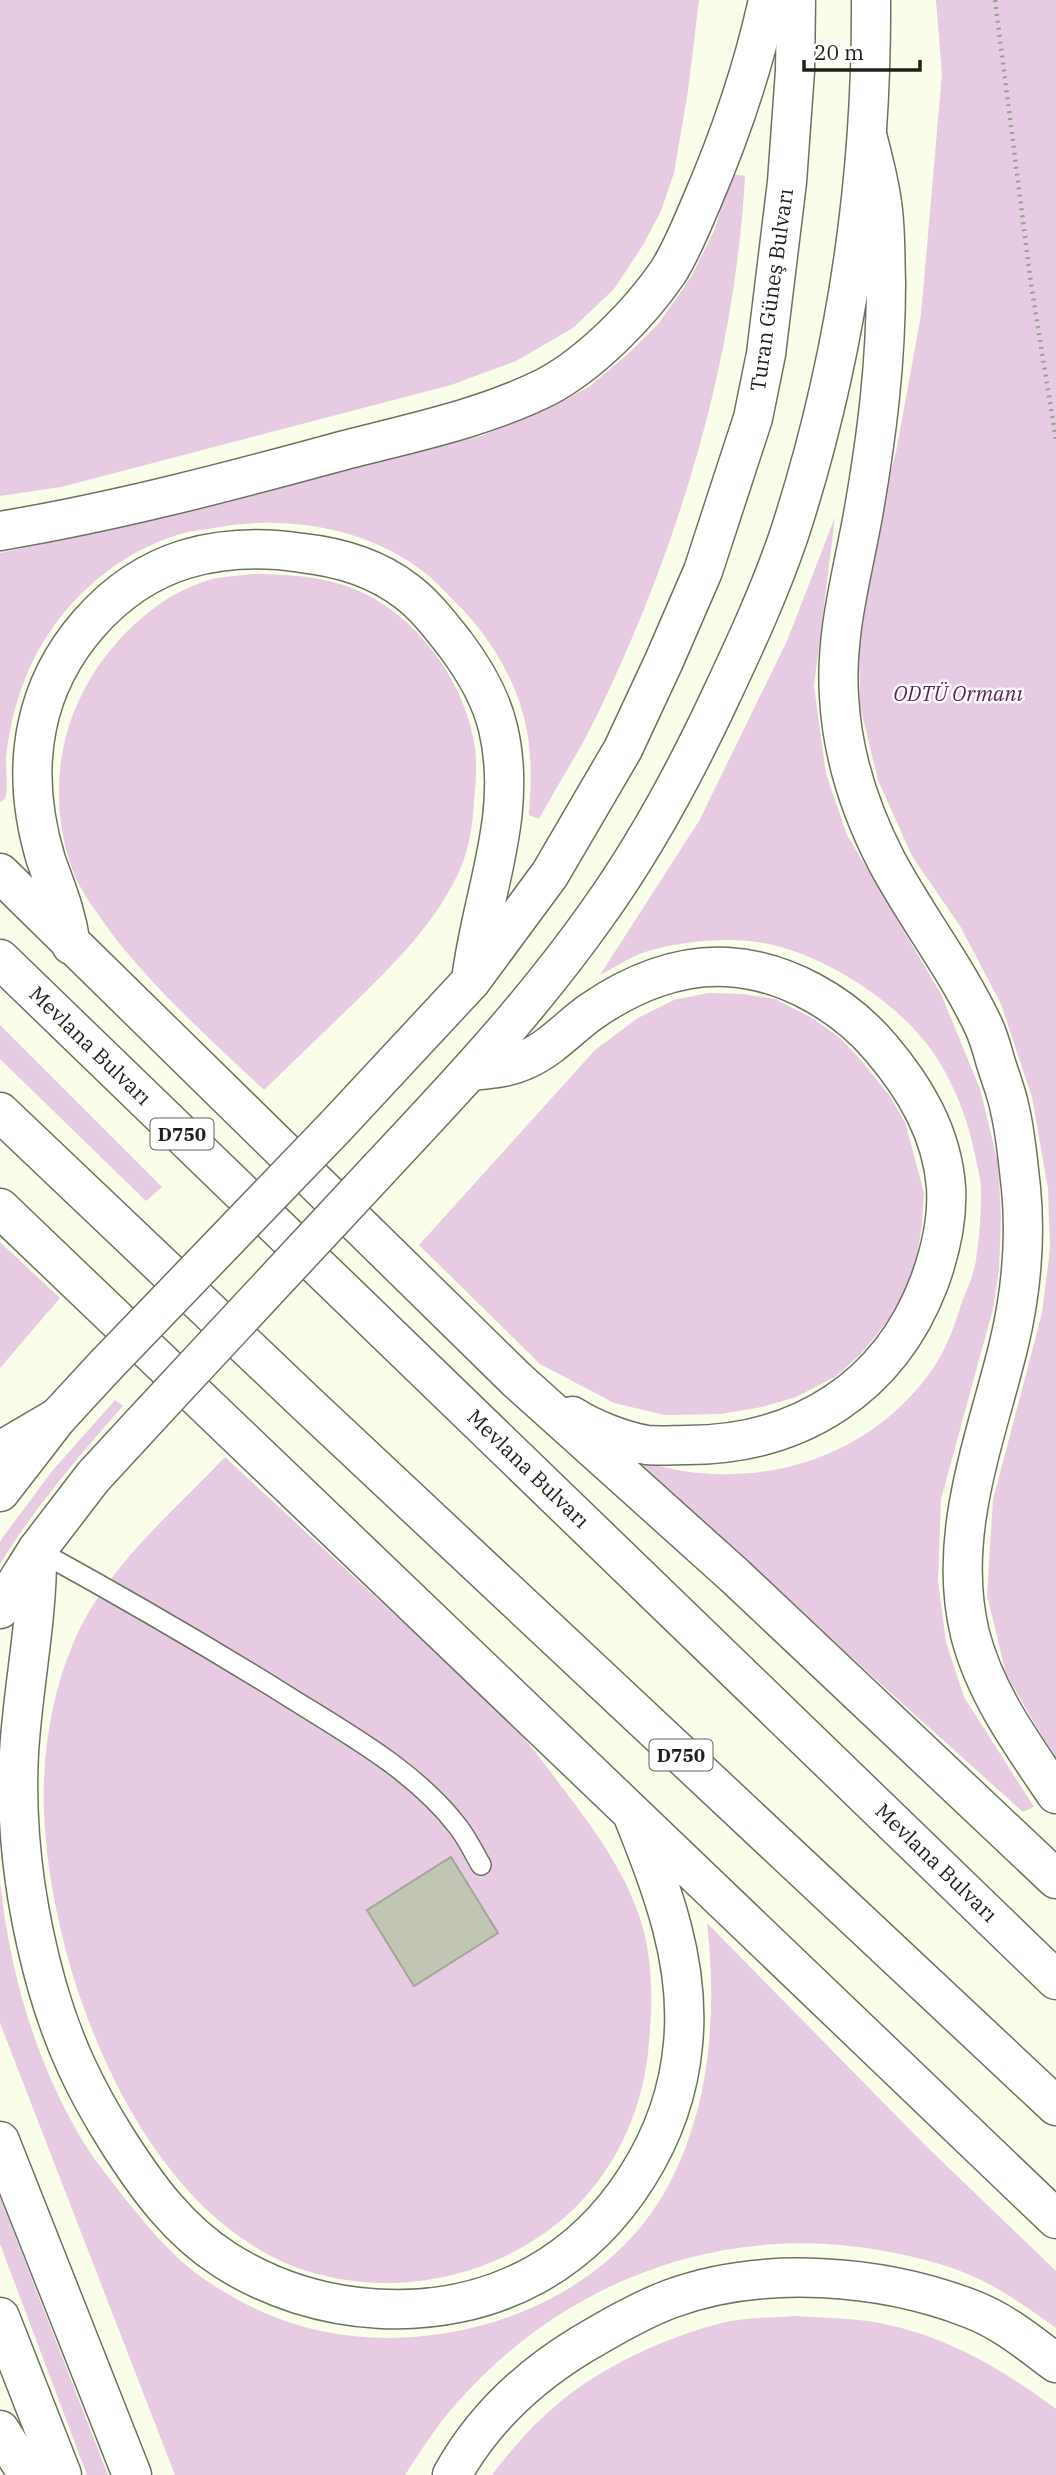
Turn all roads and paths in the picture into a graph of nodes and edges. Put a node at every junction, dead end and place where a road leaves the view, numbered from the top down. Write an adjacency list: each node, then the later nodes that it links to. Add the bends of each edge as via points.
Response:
1 (768, 0): 7 (main road, via 758,47 716,170 669,270 634,316 592,355 548,386 498,408 281,467 75,518)
2 (796, 0): 11 (main road, Turan Güneş Bulvarı, via 787,182 766,354 753,418 703,571 623,749 550,874)
3 (871, 0): 5 (main road)
4 (995, 0): 6 (path)
5 (867, 135): 12 (main road, via 836,357 821,425 771,584 729,679 655,824 582,935); 21 (main road, via 882,205 886,327 880,415 841,626 838,693 843,740 868,822 985,1029 1010,1110 1021,1191 1022,1271 965,1522 964,1602 971,1638 999,1705)
6 (1056, 440)
7 (0, 531)
8 (0, 873): 9 (main road)
9 (71, 945): 11 (main road, via 62,899 36,821 33,793 37,728 60,664 105,606 142,578 184,560 220,552 278,550 354,564 404,589 449,636 485,693 498,726 504,795 502,836 478,930); 15 (main road)
10 (0, 959): 25 (main road, Mevlana Bulvarı / D750)
11 (471, 981): 16 (main road, Turan Güneş Bulvarı, bridge)
12 (471, 1071): 15 (main road, via 503,1068 529,1059 591,1012 654,978 687,969 727,967 766,974 838,1008 869,1034 922,1104 937,1140 946,1186 936,1263 920,1306 895,1347 869,1379 841,1401 794,1426 752,1440 646,1445 589,1427); 19 (main road, bridge, via 93,1477)
13 (0, 1112): 26 (main road, D750)
14 (0, 1208): 22 (main road)
15 (517, 1380): 24 (main road, via 735,1576)
16 (58, 1417): 17 (main road); 18 (main road)
17 (0, 1451)
18 (0, 1492)
19 (37, 1550): 20 (main road); 22 (main road, via 19,1752 20,1822 36,1944 55,2013 97,2109 154,2196 173,2218 225,2260 279,2288 349,2307 379,2309 443,2306 474,2299 536,2274 595,2230 619,2202 660,2133 675,2092 683,2043 680,1959); 23 (lane, via 187,1634 392,1765 429,1795 460,1829)
20 (0, 1609)
21 (1056, 1794)
22 (633, 1816): 28 (main road)
23 (481, 1865)
24 (1056, 1879)
25 (1056, 1980)
26 (1056, 2106)
27 (0, 2141): 34 (main road)
28 (1056, 2219)
29 (0, 2317): 33 (main road)
30 (1056, 2363): 35 (main road, via 974,2309 904,2289 791,2278 726,2284 671,2299 618,2323 567,2354 495,2413)
31 (0, 2430): 32 (main road)
32 (28, 2475)
33 (62, 2475)
34 (132, 2475)
35 (452, 2475)

